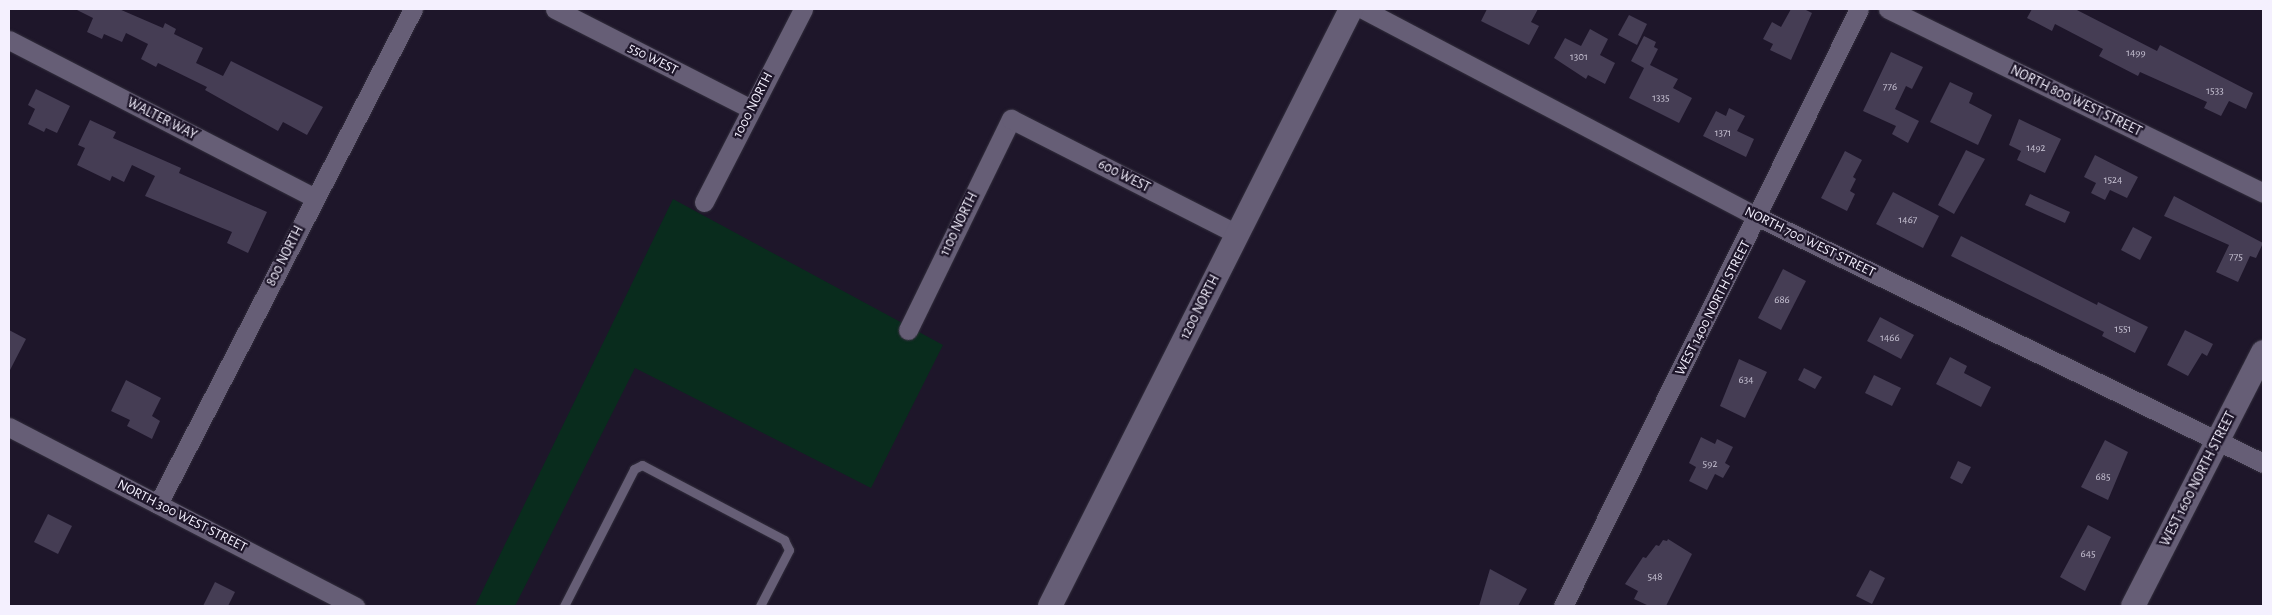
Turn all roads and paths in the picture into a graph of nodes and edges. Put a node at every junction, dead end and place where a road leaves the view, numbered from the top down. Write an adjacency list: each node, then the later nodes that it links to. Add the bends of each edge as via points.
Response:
1 (413, 9): 12 (street, 800 NORTH)
2 (555, 9): 9 (street, 550 WEST)
3 (804, 9): 9 (street, 1000 NORTH)
4 (1350, 9): 15 (street, 1200 NORTH)
5 (1363, 9): 14 (street, NORTH 700 WEST STREET)
6 (1859, 9): 14 (street, WEST 1400 NORTH STREET)
7 (1888, 9): 11 (street, NORTH 800 WEST STREET)
8 (9, 40): 12 (street, WALTER WAY)
9 (751, 109): 13 (street, 1000 NORTH)
10 (1011, 119): 15 (street, 600 WEST); 16 (street, 1100 NORTH)
11 (2263, 193)
12 (315, 198): 21 (street, 800 NORTH)
13 (704, 202)
14 (1758, 218): 19 (street, NORTH 700 WEST STREET); 26 (street, WEST 1400 NORTH STREET)
15 (1237, 234): 25 (street, 1200 NORTH)
16 (908, 330)
17 (2263, 352): 19 (street, WEST 1600 NORTH STREET)
18 (9, 427): 21 (street, NORTH 300 WEST STREET)
19 (2217, 443): 20 (street, NORTH 700 WEST STREET); 27 (street, WEST 1600 NORTH STREET)
20 (2263, 463)
21 (158, 504): 22 (street, NORTH 300 WEST STREET)
22 (355, 606)
23 (564, 606): 24 (lane, via 634,469 642,465 784,540 789,550)
24 (760, 606)
25 (1050, 606)
26 (1563, 606)
27 (2134, 606)

